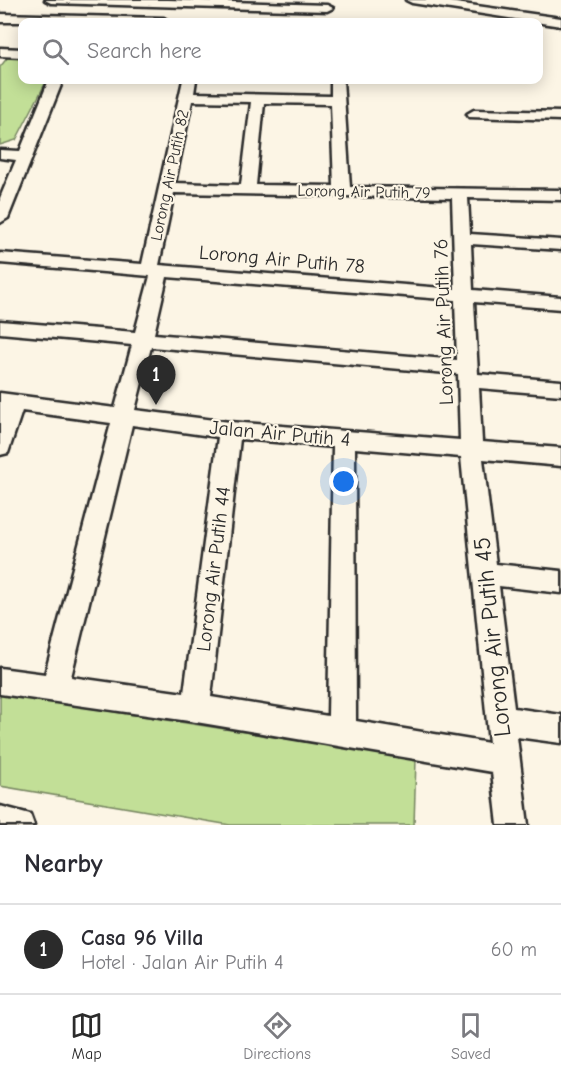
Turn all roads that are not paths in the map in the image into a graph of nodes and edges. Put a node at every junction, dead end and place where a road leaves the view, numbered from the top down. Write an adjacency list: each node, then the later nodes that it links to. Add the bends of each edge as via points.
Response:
1 (51, 0): 2 (street)
2 (67, 0): 4 (street); 8 (street)
3 (412, 0): 9 (street)
4 (142, 1): 5 (street, via 208,9)
5 (295, 3): 6 (street)
6 (327, 8)
7 (0, 18): 10 (street)
8 (57, 18)
9 (531, 18)
10 (18, 19)
11 (543, 20): 12 (street)
12 (561, 22)
13 (18, 53): 14 (street)
14 (2, 55)
15 (54, 84): 24 (street)
16 (189, 84): 18 (street, Lorong Air Putih 82)
17 (337, 84): 20 (street)
18 (186, 97): 19 (street); 25 (street, Lorong Air Putih 82)
19 (258, 99): 20 (street); 26 (street)
20 (338, 100): 27 (street)
21 (474, 114): 22 (street)
22 (561, 116)
23 (0, 154): 24 (street)
24 (26, 156): 30 (street)
25 (166, 188): 26 (street, Lorong Air Putih 79); 34 (street, Lorong Air Putih 82)
26 (248, 189): 27 (street, Lorong Air Putih 79)
27 (342, 191): 28 (street, Lorong Air Putih 79)
28 (460, 193): 29 (street, Lorong Air Putih 79); 31 (street, Lorong Air Putih 76)
29 (561, 195)
30 (2, 208)
31 (462, 238): 32 (street); 35 (street, Lorong Air Putih 76)
32 (561, 245)
33 (0, 258): 34 (street, Lorong Air Putih 78)
34 (155, 271): 35 (street, Lorong Air Putih 78); 38 (street, Lorong Air Putih 82)
35 (465, 296): 36 (street, Lorong Air Putih 78); 39 (street, Lorong Air Putih 76)
36 (561, 303)
37 (0, 327): 38 (street)
38 (144, 338): 39 (street); 42 (street, Lorong Air Putih 82)
39 (468, 374): 40 (street); 46 (street, Lorong Air Putih 76)
40 (561, 388)
41 (7, 402): 42 (street, Jalan Air Putih 4); 45 (street)
42 (124, 418): 43 (street, Jalan Air Putih 4); 51 (street, Lorong Air Putih 82)
43 (230, 430): 44 (street, Jalan Air Putih 4); 52 (street, Lorong Air Putih 44)
44 (344, 439): 46 (street, Jalan Air Putih 4); 55 (street)
45 (0, 447)
46 (471, 449): 47 (street, Jalan Air Putih 4); 48 (street, Lorong Air Putih 45)
47 (561, 457)
48 (484, 574): 49 (street); 53 (street, Lorong Air Putih 45)
49 (561, 582)
50 (0, 681): 51 (street)
51 (55, 687): 52 (street)
52 (195, 708): 55 (street)
53 (501, 720): 54 (street); 56 (street, Lorong Air Putih 45)
54 (561, 729)
55 (342, 732): 56 (street)
56 (506, 760): 59 (street, Lorong Air Putih 45)
57 (0, 821): 58 (street)
58 (19, 825)
59 (513, 825)

